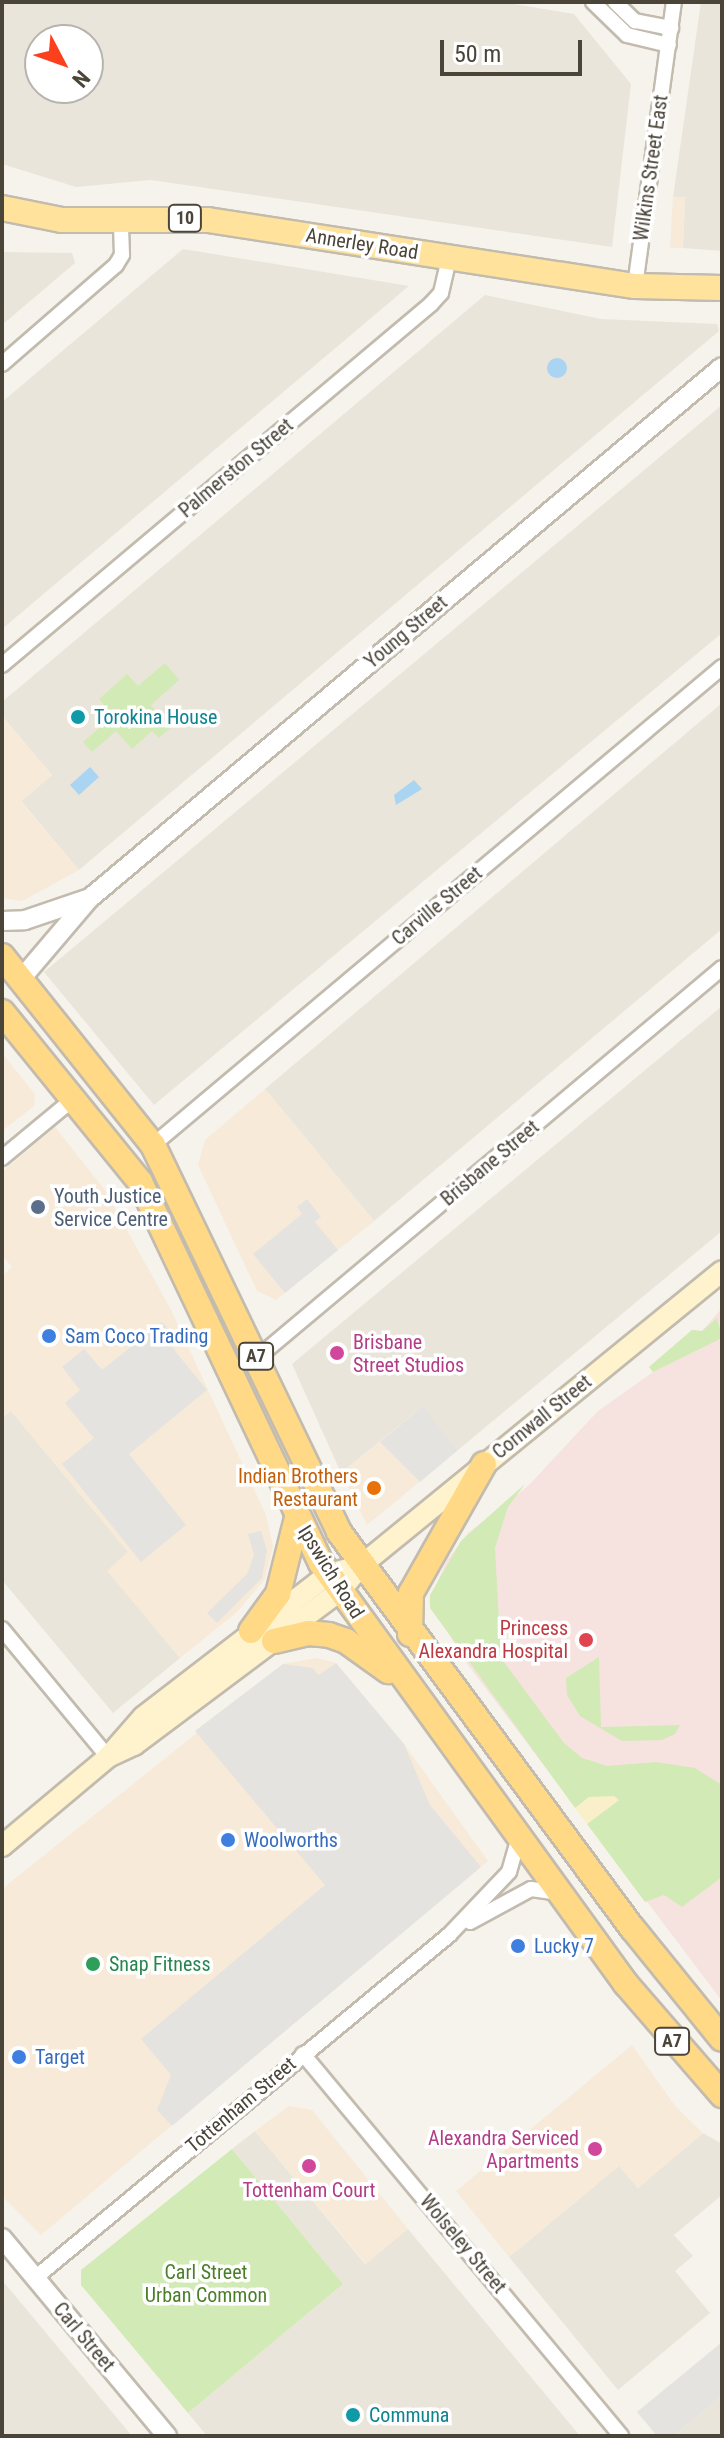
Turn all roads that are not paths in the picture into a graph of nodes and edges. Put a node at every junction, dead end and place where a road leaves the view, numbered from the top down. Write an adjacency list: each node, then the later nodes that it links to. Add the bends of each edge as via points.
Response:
1 (593, 2): 5 (street, via 627,35)
2 (615, 2): 4 (street, via 635,21)
3 (674, 2): 4 (street, Wilkins Street East)
4 (671, 28): 5 (street, Wilkins Street East)
5 (669, 45): 9 (street, Wilkins Street East)
6 (2, 208): 7 (main road, Annerley Road / 10, via 62,220)
7 (121, 218): 8 (main road, Annerley Road / 10, via 208,220); 11 (street, via 122,255 116,265)
8 (449, 258): 9 (main road, Annerley Road / 10); 13 (street, Palmerston Street, via 441,293 431,304)
9 (635, 286): 10 (main road, Annerley Road / 10)
10 (722, 288)
11 (2, 364)
12 (722, 367): 15 (street, Young Street)
13 (2, 665)
14 (722, 667): 22 (street, Carville Street)
15 (90, 898): 16 (street, Young Street, via 25,920); 19 (street, Young Street)
16 (2, 921)
17 (2, 956): 19 (highway, Ipswich Road / A7)
18 (722, 968): 25 (street, Brisbane Street)
19 (21, 979): 22 (highway, Ipswich Road / A7)
20 (2, 1012): 21 (highway, Ipswich Road / A7)
21 (73, 1099): 23 (street); 27 (highway, Ipswich Road / A7, via 140,1182)
22 (153, 1145): 25 (highway, Ipswich Road / A7)
23 (2, 1158)
24 (722, 1271): 26 (main road, Cornwall Street)
25 (257, 1358): 28 (highway, Ipswich Road / A7, via 332,1518)
26 (484, 1464): 28 (main road, Cornwall Street); 32 (highway, via 411,1593)
27 (297, 1518): 29 (highway, Ipswich Road / A7); 31 (highway, via 278,1594)
28 (363, 1564): 29 (main road, Cornwall Street); 32 (highway, Ipswich Road / A7)
29 (335, 1583): 31 (main road, Cornwall Street); 33 (main road, Cornwall Street); 34 (highway, Ipswich Road / A7)
30 (2, 1629): 35 (street)
31 (251, 1631): 35 (main road, Cornwall Street, via 124,1732)
32 (410, 1634): 40 (highway, Ipswich Road / A7)
33 (274, 1641): 34 (highway, via 329,1635 346,1641); 35 (main road, Cornwall Street, via 134,1745)
34 (403, 1682): 36 (highway, Ipswich Road / A7)
35 (108, 1757): 37 (main road, Cornwall Street)
36 (519, 1836): 38 (highway, Ipswich Road / A7); 39 (street, Tottenham Street, via 509,1872)
37 (2, 1846)
38 (560, 1893): 39 (street, Tottenham Street, via 531,1889); 42 (highway, Ipswich Road / A7, via 652,2016)
39 (449, 1935): 41 (street, Tottenham Street)
40 (722, 2039)
41 (303, 2054): 44 (street, Tottenham Street); 46 (street, Wolseley Street)
42 (722, 2095)
43 (2, 2238): 44 (street, Carl Street)
44 (35, 2278): 45 (street, Carl Street)
45 (167, 2436)
46 (621, 2436)

